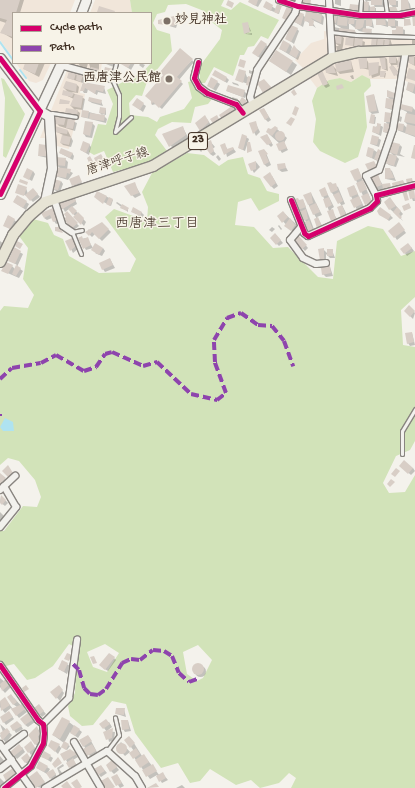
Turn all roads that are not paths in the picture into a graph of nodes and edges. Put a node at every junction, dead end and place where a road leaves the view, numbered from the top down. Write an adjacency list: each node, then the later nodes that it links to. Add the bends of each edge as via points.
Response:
1 (86, 0): 7 (main road)
2 (279, 0): 6 (street)
3 (329, 0): 8 (street)
4 (361, 0): 10 (lane)
5 (385, 0): 11 (lane)
6 (298, 3): 8 (street); 21 (street, via 257,70 250,98)
7 (81, 12)
8 (328, 12): 10 (street); 12 (street)
9 (415, 12): 11 (street)
10 (360, 14): 11 (street)
11 (387, 15)
12 (329, 31): 13 (lane, via 356,35); 16 (street)
13 (415, 37)
14 (411, 50): 16 (main road, 唐津呼子線 / 23, via 359,52); 29 (street, via 393,129 379,170 366,176)
15 (0, 58): 22 (main road)
16 (332, 58): 21 (main road, 唐津呼子線 / 23)
17 (198, 62): 23 (street, via 194,78 199,87 207,93 236,104)
18 (60, 64): 20 (street); 22 (main road)
19 (116, 64): 20 (lane)
20 (112, 79): 26 (lane, via 119,95 119,116 115,132)
21 (253, 106): 23 (main road, 唐津呼子線 / 23)
22 (40, 111): 24 (main road); 28 (main road)
23 (242, 113): 31 (main road, 唐津呼子線 / 23, via 153,166)
24 (50, 116): 25 (lane, via 52,112); 31 (main road)
25 (76, 117)
26 (131, 117)
27 (415, 185): 29 (street)
28 (0, 194)
29 (376, 195): 32 (street, via 377,201 370,208 308,236)
30 (291, 200): 32 (street)
31 (50, 201): 34 (street, via 63,226); 36 (main road, 唐津呼子線 / 23, via 28,216 13,235)
32 (301, 227): 37 (street, via 290,240 303,258 316,264)
33 (82, 230): 34 (lane)
34 (72, 232): 35 (lane)
35 (80, 254)
36 (0, 262)
37 (326, 263)
38 (415, 409): 39 (lane, via 402,431)
39 (402, 454)
40 (15, 476): 41 (street)
41 (2, 488): 42 (street, via 16,507)
42 (0, 527)
43 (78, 640): 46 (street, via 69,698)
44 (0, 665): 46 (street, via 38,720)
45 (115, 717): 50 (lane, via 119,734)
46 (44, 724): 54 (street, via 43,743 31,766)
47 (24, 734): 49 (street)
48 (74, 742): 52 (street)
49 (2, 746): 51 (street)
50 (107, 751): 52 (street); 59 (street, via 135,776)
51 (12, 760): 53 (street); 54 (street)
52 (86, 763): 57 (street); 58 (street)
53 (0, 769)
54 (22, 776): 55 (street); 56 (street)
55 (4, 788)
56 (31, 788)
57 (45, 788)
58 (101, 788)
59 (142, 788)

